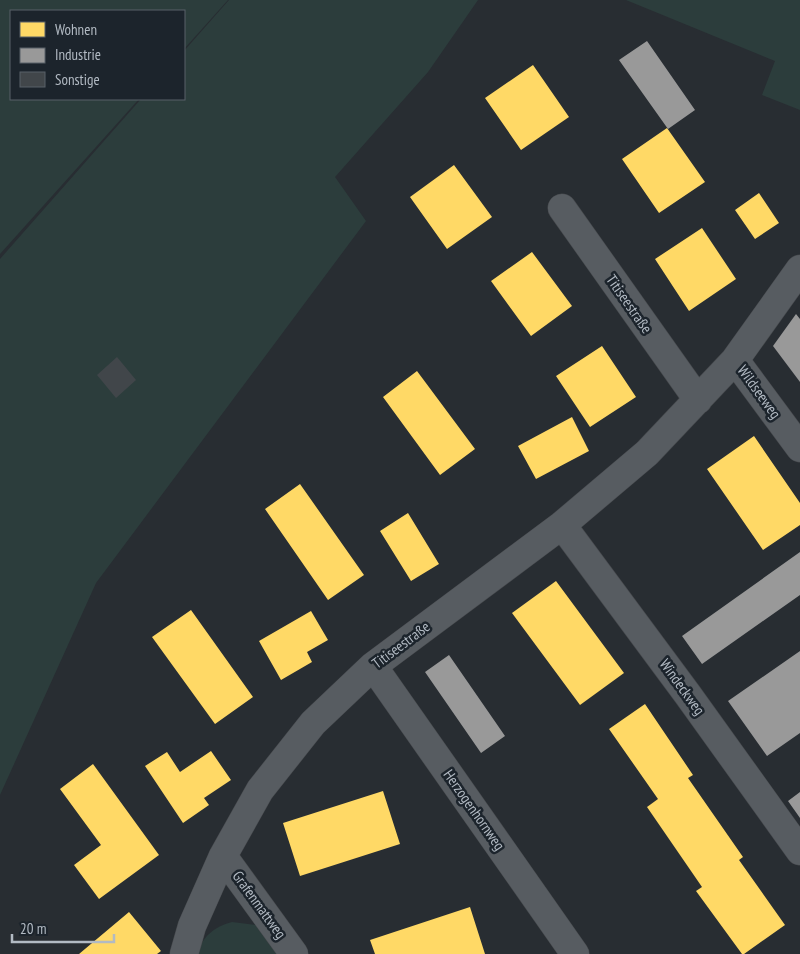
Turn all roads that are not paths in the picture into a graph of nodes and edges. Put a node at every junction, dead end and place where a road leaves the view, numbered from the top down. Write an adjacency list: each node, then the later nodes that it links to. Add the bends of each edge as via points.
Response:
1 (562, 208): 4 (street, Titiseestraße)
2 (800, 269): 3 (street, Titiseestraße)
3 (736, 360): 4 (street, Titiseestraße); 5 (street, Wildseeweg)
4 (698, 400): 6 (street, Titiseestraße, via 647,453)
5 (800, 448)
6 (562, 525): 7 (street, Titiseestraße); 8 (street, Windeckweg)
7 (372, 666): 9 (street, Titiseestraße, via 313,723 260,790); 12 (street, Herzogenhornweg)
8 (800, 851)
9 (223, 856): 10 (street, Titiseestraße, via 192,926); 11 (street, Grafenmattweg)
10 (184, 954)
11 (294, 954)
12 (575, 954)

